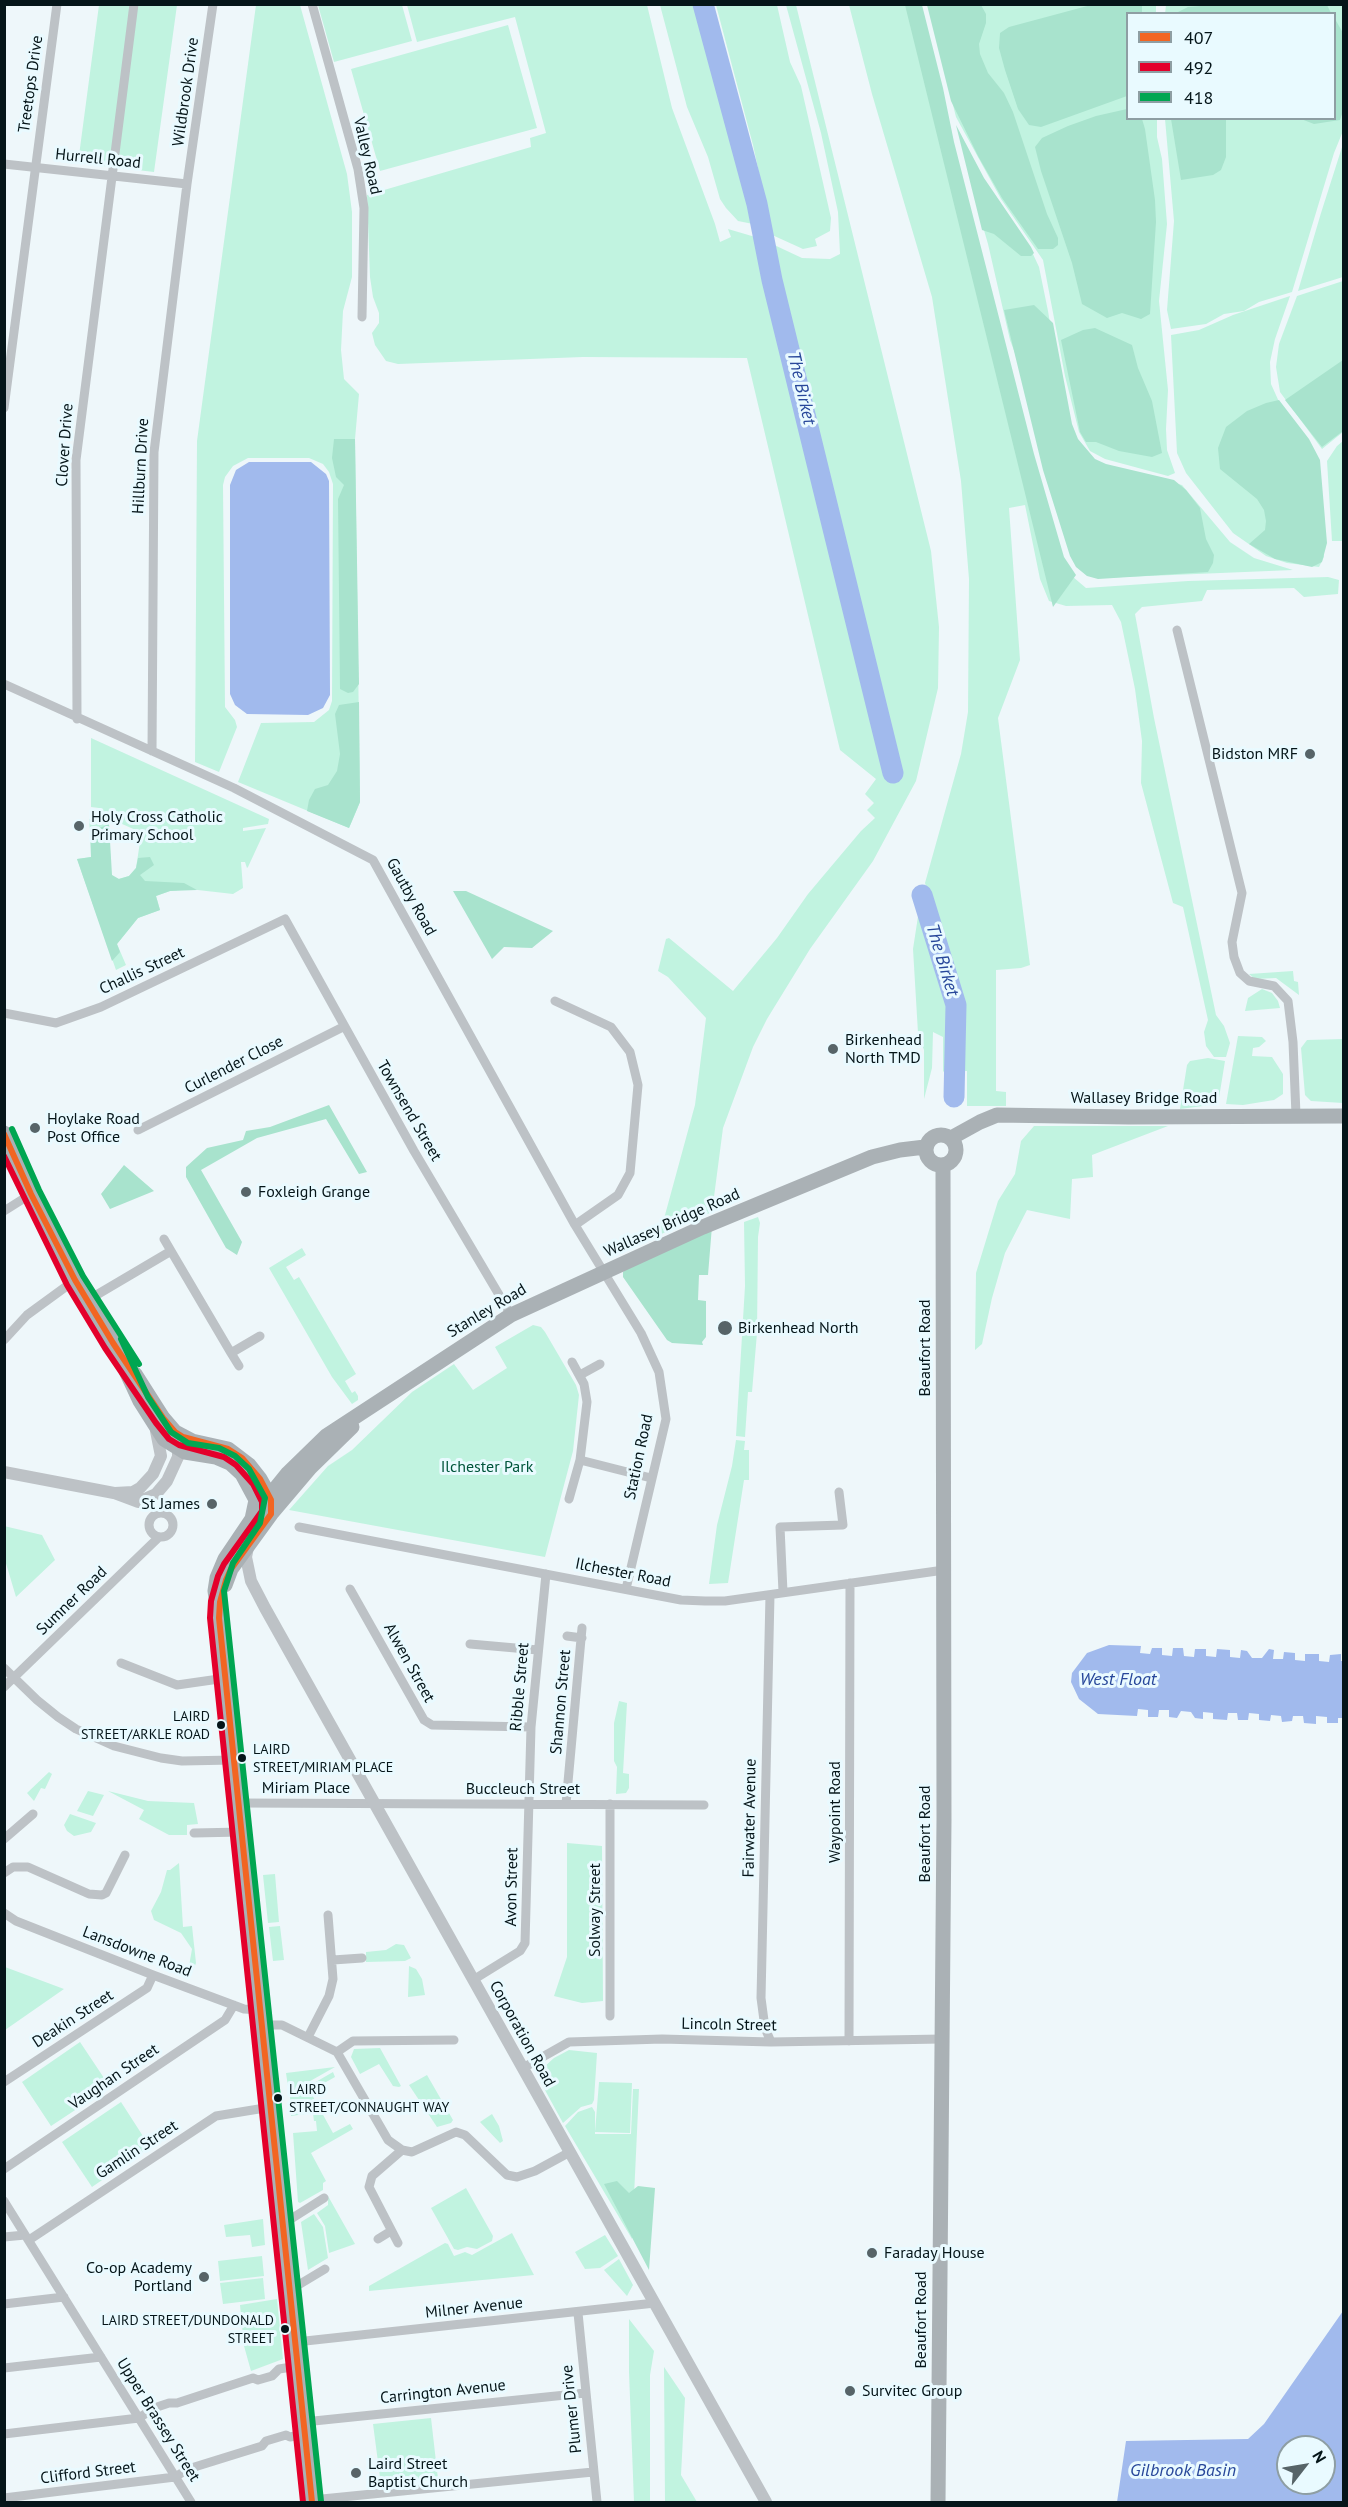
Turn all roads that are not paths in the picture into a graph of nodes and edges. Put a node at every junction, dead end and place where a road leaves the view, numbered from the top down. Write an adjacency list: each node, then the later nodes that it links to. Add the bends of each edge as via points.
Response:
1 (57, 4): 6 (street, Treetops Drive)
2 (134, 4): 7 (street, Clover Drive)
3 (213, 4): 8 (street, Wildbrook Drive)
4 (312, 4): 9 (street, Valley Road, via 358,169 363,208)
5 (4, 164): 6 (street, Hurrell Road)
6 (35, 167): 7 (street, Hurrell Road); 10 (street, Treetops Drive)
7 (111, 175): 8 (street, Hurrell Road); 13 (street, Clover Drive, via 76,460)
8 (187, 184): 14 (street, Hillburn Drive, via 154,452)
9 (362, 317)
10 (4, 408)
11 (1177, 630): 19 (street, via 1242,893 1232,942 1234,957 1240,973 1249,981 1274,986 1288,1001)
12 (4, 684): 13 (street, Gautby Road)
13 (77, 719): 14 (street, Gautby Road)
14 (152, 751): 28 (street, Gautby Road, via 374,860)
15 (285, 919): 17 (street, Challis Street, via 101,1007 56,1023); 18 (street, Townsend Street)
16 (555, 1001): 28 (street, via 611,1026 630,1052 638,1085 630,1173 618,1195)
17 (4, 1013)
18 (343, 1027): 21 (street, Curlender Close); 34 (street, Townsend Street)
19 (1296, 1115): 20 (main road, Wallasey Bridge Road); 23 (main road, Wallasey Bridge Road, via 997,1115)
20 (1344, 1116)
21 (138, 1130)
22 (4, 1132): 26 (main road)
23 (951, 1138): 24 (main road, via 939,1134); 25 (main road, via 956,1155)
24 (926, 1147): 25 (main road, via 928,1159); 31 (main road, Wallasey Bridge Road, via 872,1157)
25 (943, 1166): 60 (main road, Beaufort Road)
26 (31, 1194): 27 (street); 32 (main road)
27 (4, 1212)
28 (574, 1225): 31 (street, Gautby Road)
29 (164, 1239): 30 (street)
30 (171, 1251): 33 (street); 37 (street)
31 (603, 1273): 34 (main road, Stanley Road); 48 (street, Station Road, via 641,1333 659,1372 666,1419)
32 (75, 1280): 33 (main road); 36 (street, via 27,1315)
33 (88, 1300): 42 (main road)
34 (511, 1315): 50 (main road, Stanley Road, via 326,1436)
35 (260, 1336): 37 (street)
36 (4, 1340)
37 (231, 1353): 40 (street)
38 (572, 1362): 41 (street)
39 (600, 1364): 41 (street)
40 (239, 1366)
41 (580, 1375): 45 (street, via 587,1402)
42 (162, 1428): 43 (main road); 43 (main road, via 175,1432)
43 (176, 1447): 44 (main road); 46 (street); 49 (main road, via 228,1449 242,1458); 52 (street, via 144,1485 133,1492)
44 (205, 1456): 46 (street, via 187,1459); 49 (main road, via 230,1463)
45 (580, 1460): 48 (street); 54 (street)
46 (175, 1468): 52 (street, via 156,1494 145,1500 131,1501)
47 (4, 1472): 52 (street)
48 (651, 1478): 66 (street, Station Road)
49 (256, 1483): 50 (main road); 53 (main road); 56 (main road)
50 (288, 1484): 53 (main road, Stanley Road); 55 (main road, Stanley Road)
51 (839, 1492): 67 (street, via 843,1525 780,1527)
52 (114, 1493)
53 (269, 1495): 55 (main road); 56 (main road, Stanley Road)
54 (569, 1499)
55 (271, 1514): 59 (main road, Stanley Road)
56 (252, 1519): 69 (main road, Stanley Road, via 217,1578)
57 (299, 1527): 61 (street, Ilchester Road)
58 (159, 1537): 76 (street, Sumner Road)
59 (248, 1547): 62 (main road, Stanley Road); 63 (street, Corporation Road)
60 (944, 1570): 64 (street, Ilchester Road); 102 (main road, Beaufort Road)
61 (546, 1574): 66 (street, Ilchester Road); 72 (street, Ribble Street)
62 (226, 1580): 63 (street, via 238,1573); 69 (main road)
63 (251, 1581): 81 (street, Corporation Road)
64 (850, 1583): 67 (street, Ilchester Road); 104 (street, Waypoint Road)
65 (350, 1589): 78 (street, Alwen Street, via 424,1720 432,1725)
66 (626, 1589): 68 (street, Ilchester Road, via 681,1600)
67 (783, 1592): 68 (street, Ilchester Road)
68 (770, 1594): 105 (street, Fairwater Avenue, via 761,1998)
69 (219, 1618): 75 (main road, Stanley Road)
70 (567, 1636): 83 (street, Shannon Street, via 582,1633)
71 (470, 1644): 72 (street)
72 (538, 1650): 78 (street, Ribble Street)
73 (121, 1663): 75 (street, via 177,1685)
74 (4, 1668): 76 (street)
75 (226, 1678): 79 (main road, Stanley Road)
76 (13, 1679): 77 (street, Sumner Road); 79 (street, via 76,1729 114,1746 182,1761)
77 (4, 1687)
78 (531, 1727): 82 (street, Ribble Street)
79 (234, 1760): 80 (main road, Stanley Road)
80 (239, 1803): 81 (street, Miriam Place); 87 (main road, Stanley Road)
81 (374, 1803): 82 (street, Buccleuch Street); 97 (street, Corporation Road)
82 (528, 1803): 83 (street, Buccleuch Street); 97 (street, Avon Street, via 525,1942 520,1951)
83 (566, 1804): 84 (street, Buccleuch Street)
84 (610, 1804): 85 (street, Buccleuch Street); 99 (street, Solway Street)
85 (704, 1804)
86 (33, 1814): 89 (street)
87 (242, 1832): 88 (street); 100 (main road, Stanley Road)
88 (194, 1833)
89 (4, 1839)
90 (125, 1855): 91 (street, via 102,1895 89,1894 28,1867 13,1867)
91 (5, 1872)
92 (4, 1913): 96 (street, Lansdowne Road)
93 (328, 1916): 95 (street)
94 (362, 1958): 95 (street)
95 (333, 1960): 101 (street, via 329,1996)
96 (153, 1975): 98 (street, Lansdowne Road); 108 (street, Deakin Street, via 147,1988)
97 (473, 1980): 107 (street, Corporation Road)
98 (234, 2005): 100 (street, Lansdowne Road); 112 (street, Vaughan Street, via 225,2020)
99 (610, 2016)
100 (262, 2017): 101 (street, Lansdowne Road); 109 (main road, Stanley Road)
101 (308, 2037): 106 (street, Lansdowne Road)
102 (942, 2039): 104 (street, Lincoln Street); 142 (main road, Beaufort Road)
103 (454, 2040): 106 (street, via 353,2041)
104 (849, 2041): 105 (street, Lincoln Street)
105 (771, 2042): 107 (street, Lincoln Street, via 568,2042)
106 (337, 2052): 110 (street, via 388,2140)
107 (523, 2068): 111 (street, Corporation Road)
108 (4, 2082)
109 (271, 2107): 115 (main road, Stanley Road); 118 (street, Gamlin Street, via 216,2116)
110 (402, 2150): 111 (street, via 412,2152 456,2132 465,2135 507,2175 517,2176 525,2176); 116 (street, via 372,2176 369,2187)
111 (570, 2152): 124 (street, Corporation Road)
112 (4, 2169)
113 (324, 2198): 115 (street)
114 (4, 2201): 118 (street, Upper Brassey Street)
115 (283, 2223): 122 (main road, Stanley Road)
116 (391, 2231): 119 (street); 120 (street)
117 (4, 2237): 118 (street)
118 (27, 2237): 123 (street, Upper Brassey Street)
119 (378, 2239)
120 (398, 2243)
121 (325, 2269): 122 (street)
122 (290, 2290): 127 (main road, Stanley Road)
123 (64, 2297): 125 (street); 128 (street, Upper Brassey Street)
124 (655, 2303): 126 (street, Milner Avenue); 141 (street, Corporation Road)
125 (4, 2304)
126 (578, 2313): 127 (street, Milner Avenue); 131 (street, Plumer Drive)
127 (296, 2342): 129 (main road, Stanley Road)
128 (101, 2357): 130 (street); 132 (street, Upper Brassey Street)
129 (298, 2366): 132 (street, via 161,2406); 133 (main road, Stanley Road)
130 (4, 2368)
131 (585, 2393): 133 (street, Carrington Avenue); 135 (street, Plumer Drive)
132 (139, 2418): 134 (street); 136 (street, Upper Brassey Street)
133 (305, 2428): 136 (street, Carrington Avenue, via 290,2437 266,2441 262,2446 200,2464); 138 (main road, Stanley Road)
134 (4, 2434)
135 (593, 2472): 138 (street); 140 (street, Plumer Drive)
136 (175, 2477): 137 (street, Clifford Street); 139 (street, Upper Brassey Street)
137 (4, 2498)
138 (312, 2501)
139 (191, 2502)
140 (597, 2502)
141 (766, 2502)
142 (938, 2502)

